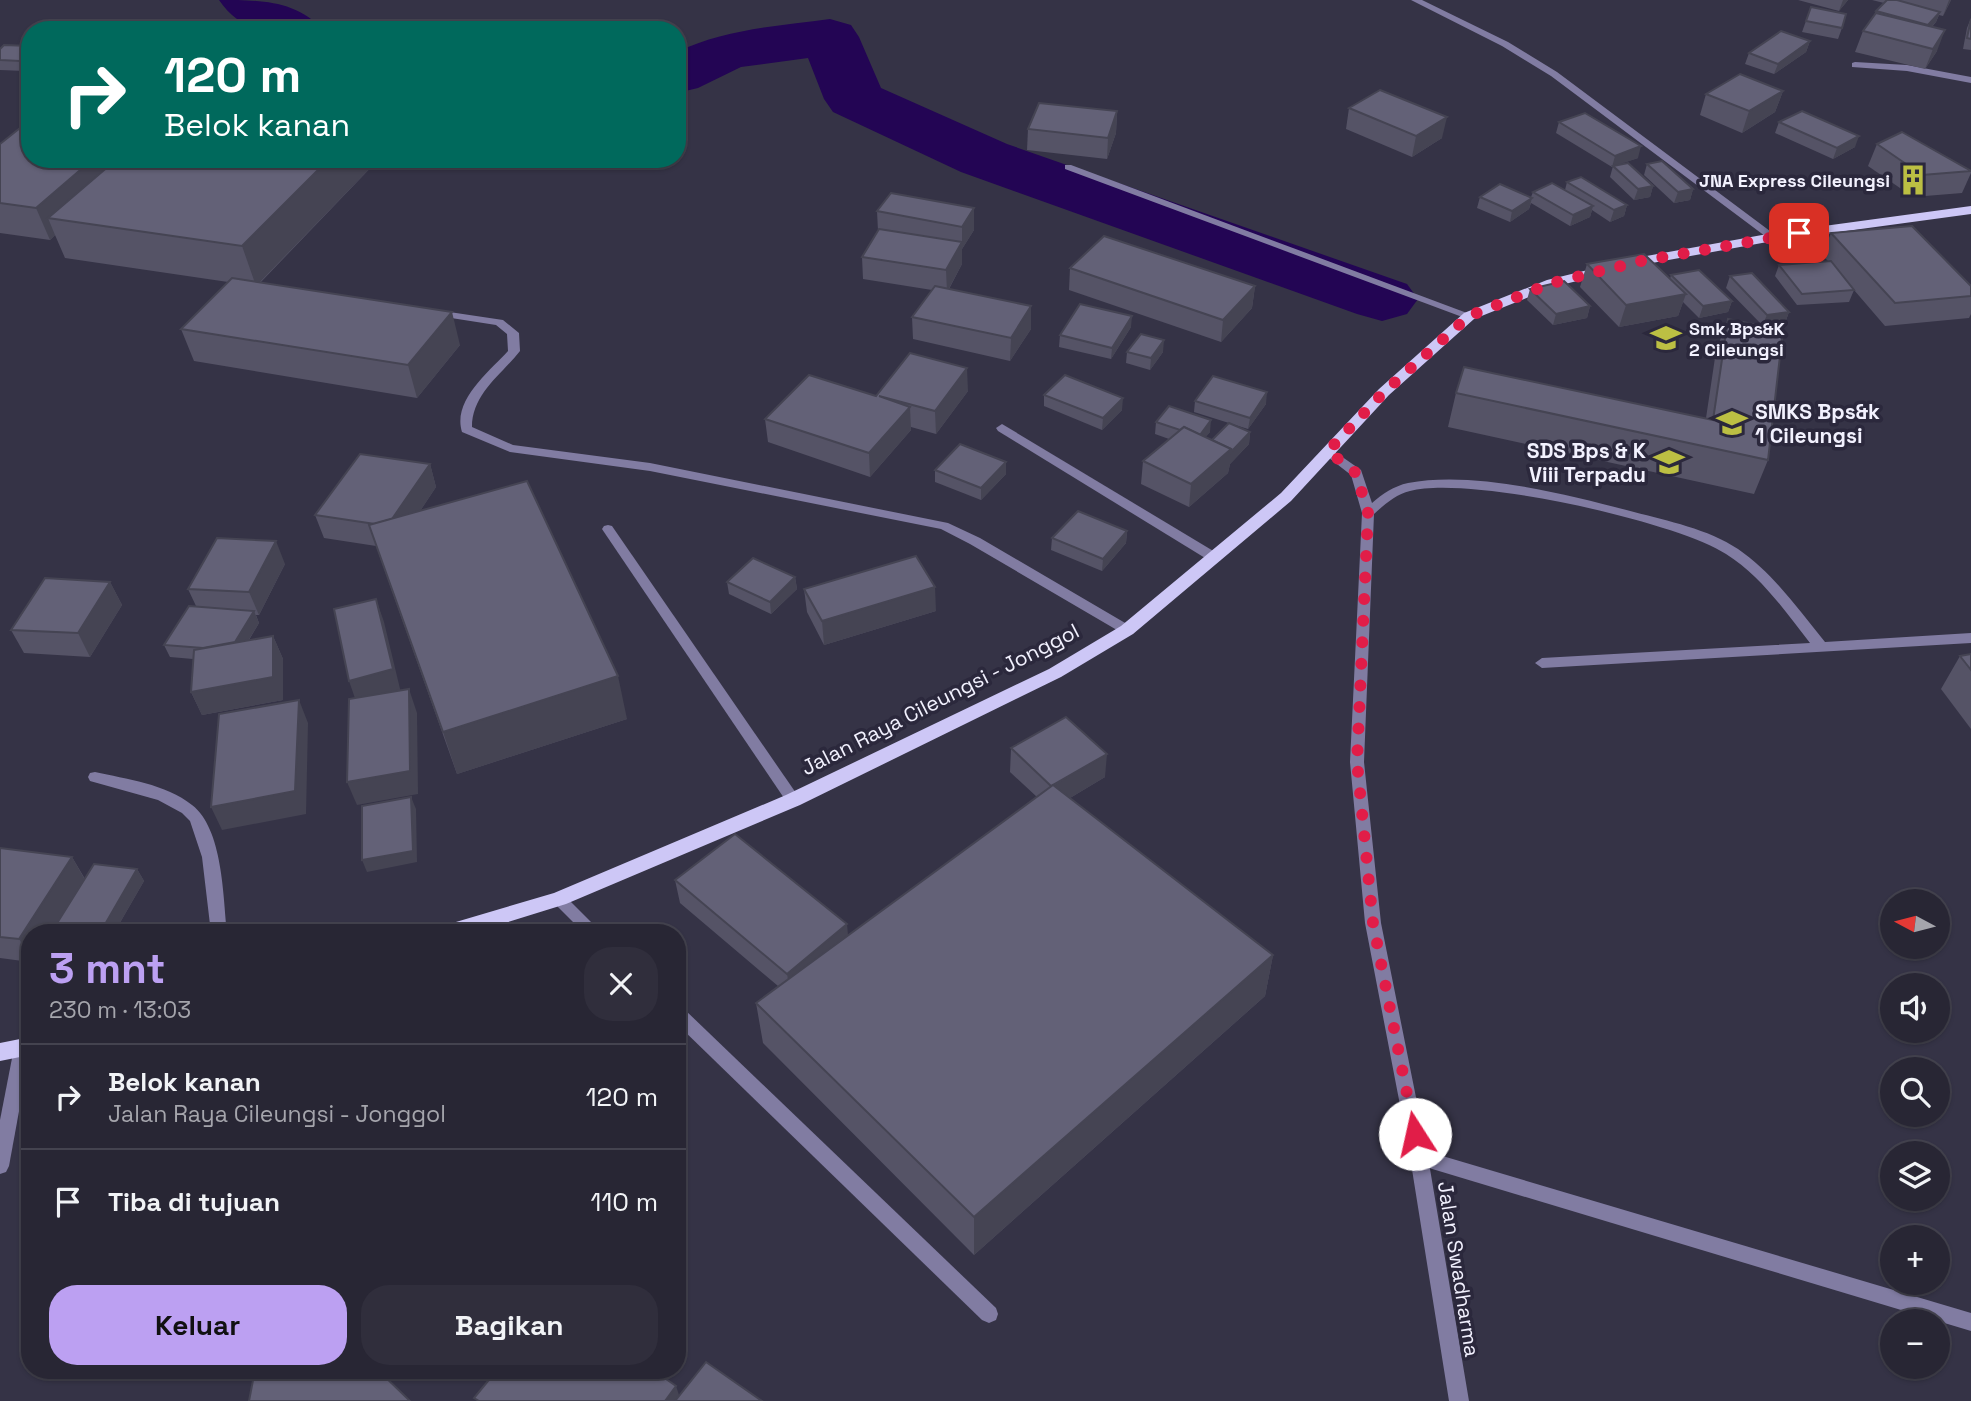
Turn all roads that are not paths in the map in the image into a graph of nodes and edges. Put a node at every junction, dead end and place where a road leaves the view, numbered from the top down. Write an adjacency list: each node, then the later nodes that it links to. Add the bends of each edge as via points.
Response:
1 (1415, 0): 6 (street, via 1554,74)
2 (1855, 65): 3 (street, via 1908,68)
3 (1971, 80)
4 (1068, 167): 8 (street)
5 (1971, 210): 6 (main road, Jalan Raya Cileungsi - Jonggol)
6 (1773, 237): 8 (main road, Jalan Raya Cileungsi - Jonggol, via 1552,283)
7 (428, 312): 14 (street, via 499,322 513,333 514,351 469,402 466,429 510,448 650,467 944,527)
8 (1469, 316): 10 (main road, Jalan Raya Cileungsi - Jonggol, via 1384,392)
9 (1002, 428): 13 (street)
10 (1328, 451): 11 (street, Jalan Swadharma, via 1356,473); 13 (main road, Jalan Raya Cileungsi - Jonggol, via 1286,497)
11 (1368, 513): 16 (street, via 1408,487 1435,483 1568,500 1667,525 1717,542 1757,570); 28 (street, Jalan Swadharma, via 1357,762 1373,923)
12 (608, 529): 19 (street)
13 (1215, 558): 14 (main road, Jalan Raya Cileungsi - Jonggol)
14 (1127, 630): 19 (main road, Jalan Raya Cileungsi - Jonggol, via 1055,673)
15 (1971, 638): 16 (street)
16 (1821, 647): 17 (street)
17 (1542, 663)
18 (95, 777): 21 (street, via 174,801 194,815 204,837)
19 (793, 800): 20 (main road, Jalan Raya Cileungsi - Jonggol)
20 (559, 899): 22 (main road, Jalan Raya Cileungsi - Jonggol); 23 (street)
21 (218, 924)
22 (476, 924)
23 (585, 924)
24 (686, 1022): 30 (street)
25 (21, 1048): 26 (main road)
26 (0, 1052)
27 (21, 1070): 29 (street)
28 (1419, 1157): 31 (street); 32 (street, Jalan Swadharma)
29 (0, 1166)
30 (989, 1314)
31 (1971, 1322)
32 (1459, 1401)

